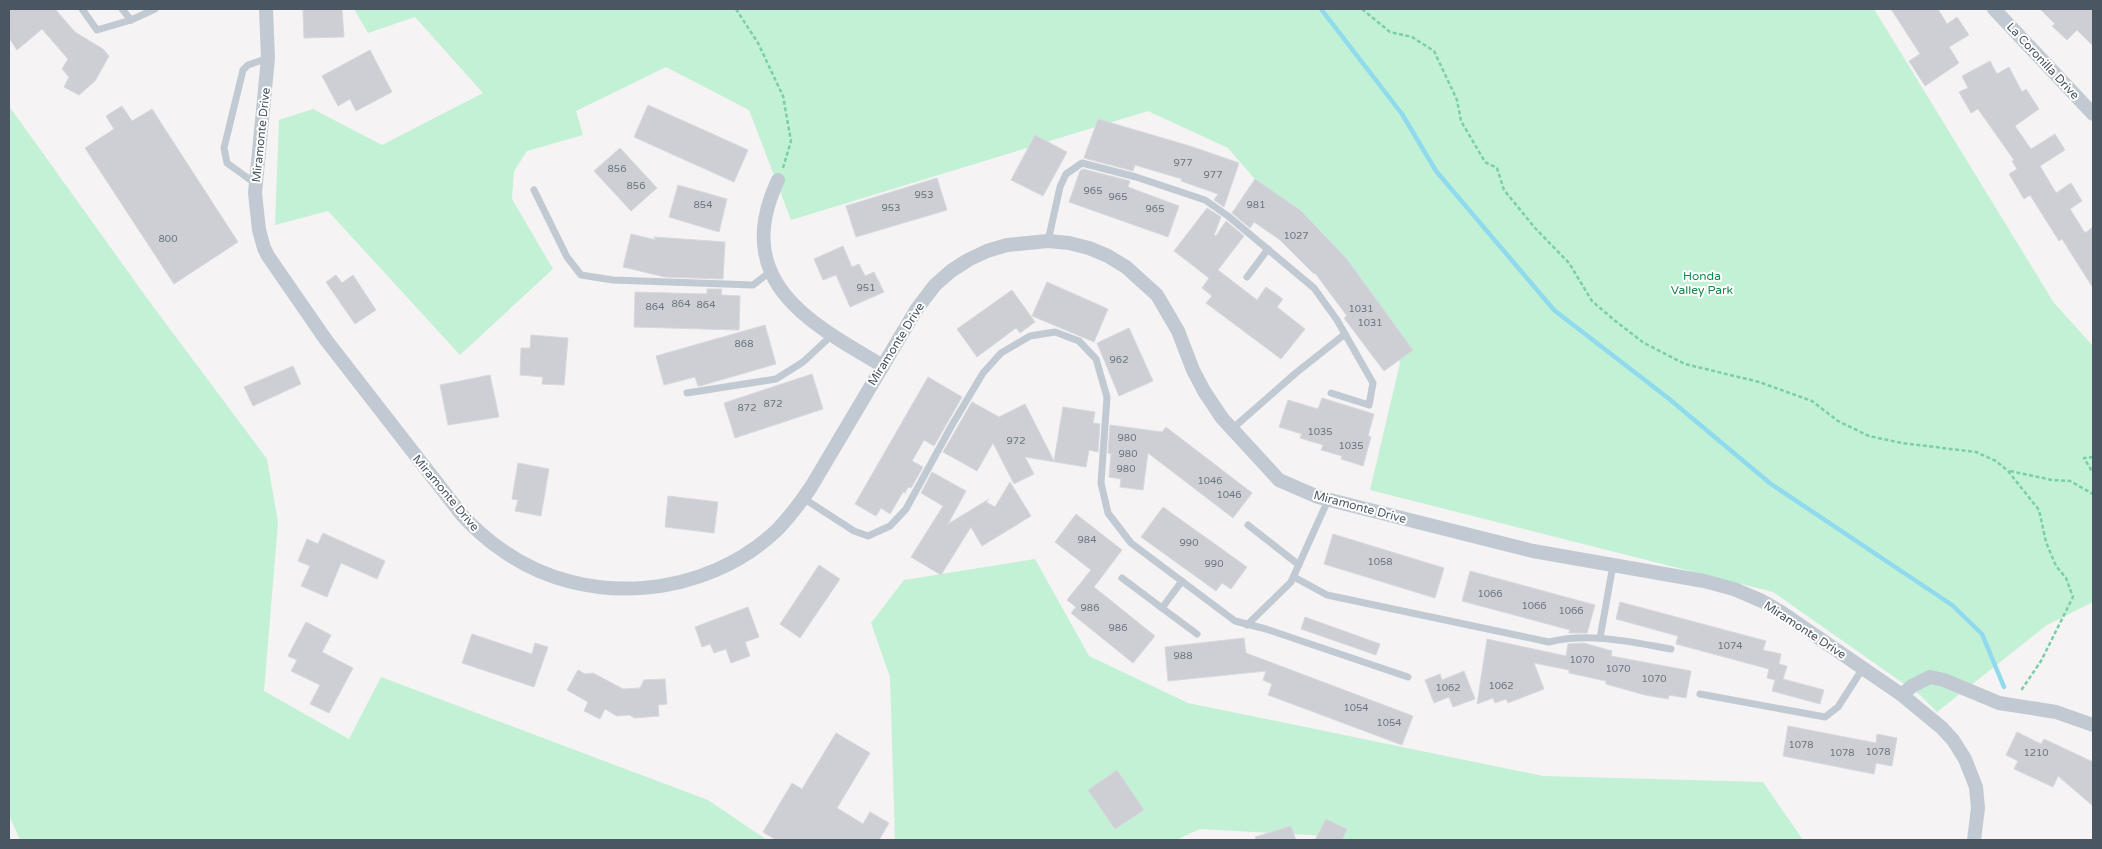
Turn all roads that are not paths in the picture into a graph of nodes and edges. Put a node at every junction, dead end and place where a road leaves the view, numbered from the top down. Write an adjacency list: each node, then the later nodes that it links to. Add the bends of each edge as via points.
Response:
1 (82, 9): 6 (lane, via 97,30)
2 (122, 9): 6 (lane)
3 (155, 9): 6 (lane)
4 (266, 9): 7 (street, Miramonte Drive)
5 (1994, 9): 8 (street, La Coronilla Drive)
6 (131, 20)
7 (268, 58): 10 (street, Miramonte Drive); 10 (lane, via 243,70 224,148 227,163)
8 (2093, 114)
9 (778, 180): 14 (street, via 767,202 762,230)
10 (256, 184): 22 (street, Miramonte Drive, via 256,212 264,248 321,333 462,515 502,551 528,566 556,578 611,589 656,587 686,581 708,574 760,543 778,529)
11 (534, 190): 14 (lane, via 566,257 582,275 612,280 753,285)
12 (1048, 241): 13 (lane, via 1060,187 1066,174 1082,163 1204,200); 18 (street, Miramonte Drive, via 1007,245 968,260 951,272 935,285 916,310); 21 (street, Miramonte Drive, via 1069,243 1102,254 1126,267 1157,295 1204,391)
13 (1268, 249): 15 (lane); 16 (lane, via 1314,288)
14 (770, 272): 17 (street, via 792,302)
15 (1246, 277)
16 (1345, 334): 20 (lane, via 1373,383 1369,405); 21 (lane)
17 (831, 336): 18 (street); 19 (lane, via 804,362 776,379)
18 (882, 366): 22 (street, Miramonte Drive)
19 (688, 393)
20 (1331, 393)
21 (1232, 429): 23 (street, Miramonte Drive, via 1279,480)
22 (804, 498): 29 (lane, via 854,531 868,536 890,526 906,509 952,424 984,373 1001,353 1030,336 1055,332 1079,341 1096,359 1107,397 1101,484 1108,513 1131,543)
23 (1328, 500): 25 (lane); 26 (street, Miramonte Drive, via 1533,551)
24 (1248, 525): 25 (lane)
25 (1299, 565): 27 (lane)
26 (1613, 565): 33 (lane); 35 (street, Miramonte Drive, via 1734,589 1781,612)
27 (1294, 577): 31 (lane); 33 (lane, via 1326,595 1549,642 1570,637)
28 (1122, 578): 30 (lane)
29 (1182, 581): 30 (lane); 31 (lane, via 1235,621)
30 (1162, 608): 32 (lane)
31 (1247, 625): 36 (lane)
32 (1197, 634)
33 (1600, 638): 34 (lane)
34 (1671, 649)
35 (1863, 668): 37 (lane, via 1838,707 1825,717); 38 (street, Miramonte Drive)
36 (1408, 677)
37 (1700, 694)
38 (1902, 695): 39 (street, via 1930,677 1999,704 2056,712); 40 (street, Miramonte Drive, via 1942,728 1964,759 1976,787 1978,808)
39 (2093, 725)
40 (1974, 840)

